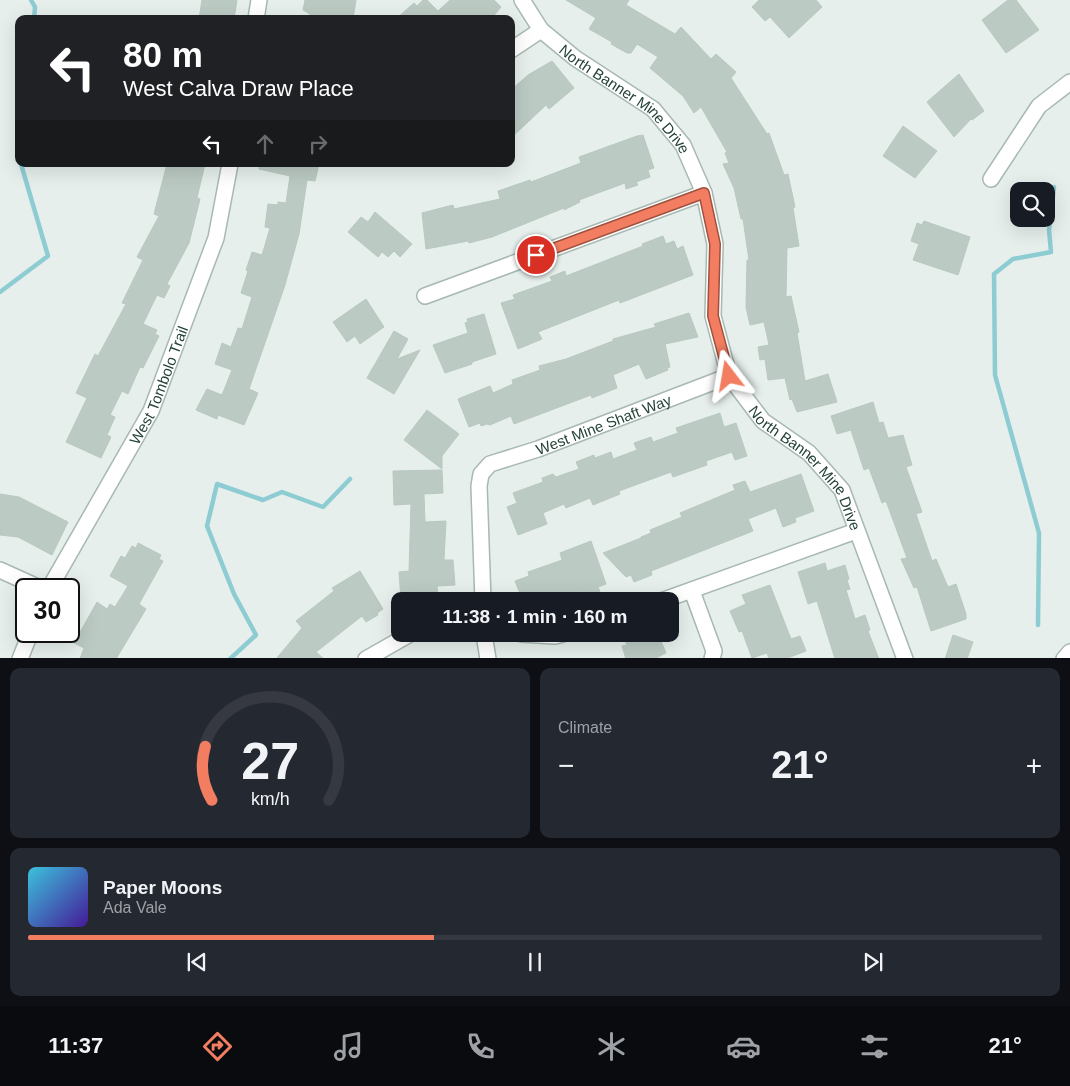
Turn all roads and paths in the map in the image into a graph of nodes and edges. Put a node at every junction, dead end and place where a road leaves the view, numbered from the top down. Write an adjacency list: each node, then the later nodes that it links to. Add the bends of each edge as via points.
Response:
1 (259, 0): 3 (street)
2 (522, 0): 4 (street, North Banner Mine Drive)
3 (257, 15)
4 (541, 30): 5 (street); 9 (street, North Banner Mine Drive, via 575,58 653,109 683,145)
5 (515, 47)
6 (1070, 82): 8 (street, via 1039,106)
7 (229, 167): 15 (street, West Tombolo Trail, via 216,238 151,411)
8 (992, 179)
9 (704, 193): 10 (street); 11 (street, North Banner Mine Drive, via 715,244 713,316)
10 (425, 296)
11 (729, 376): 12 (street, North Banner Mine Drive, via 763,421 809,453 842,490); 17 (street, West Mine Shaft Way, via 538,449 490,464 481,474 479,500)
12 (856, 530): 16 (street); 27 (street, North Banner Mine Drive)
13 (0, 570): 14 (street)
14 (18, 578)
15 (55, 578)
16 (692, 591): 18 (street); 26 (street, via 714,651)
17 (483, 592)
18 (679, 595)
19 (395, 642): 24 (street)
20 (485, 642): 25 (street)
21 (26, 643): 23 (street)
22 (1070, 652): 28 (street)
23 (20, 658)
24 (366, 658)
25 (488, 658)
26 (712, 658)
27 (905, 658)
28 (1064, 658)

